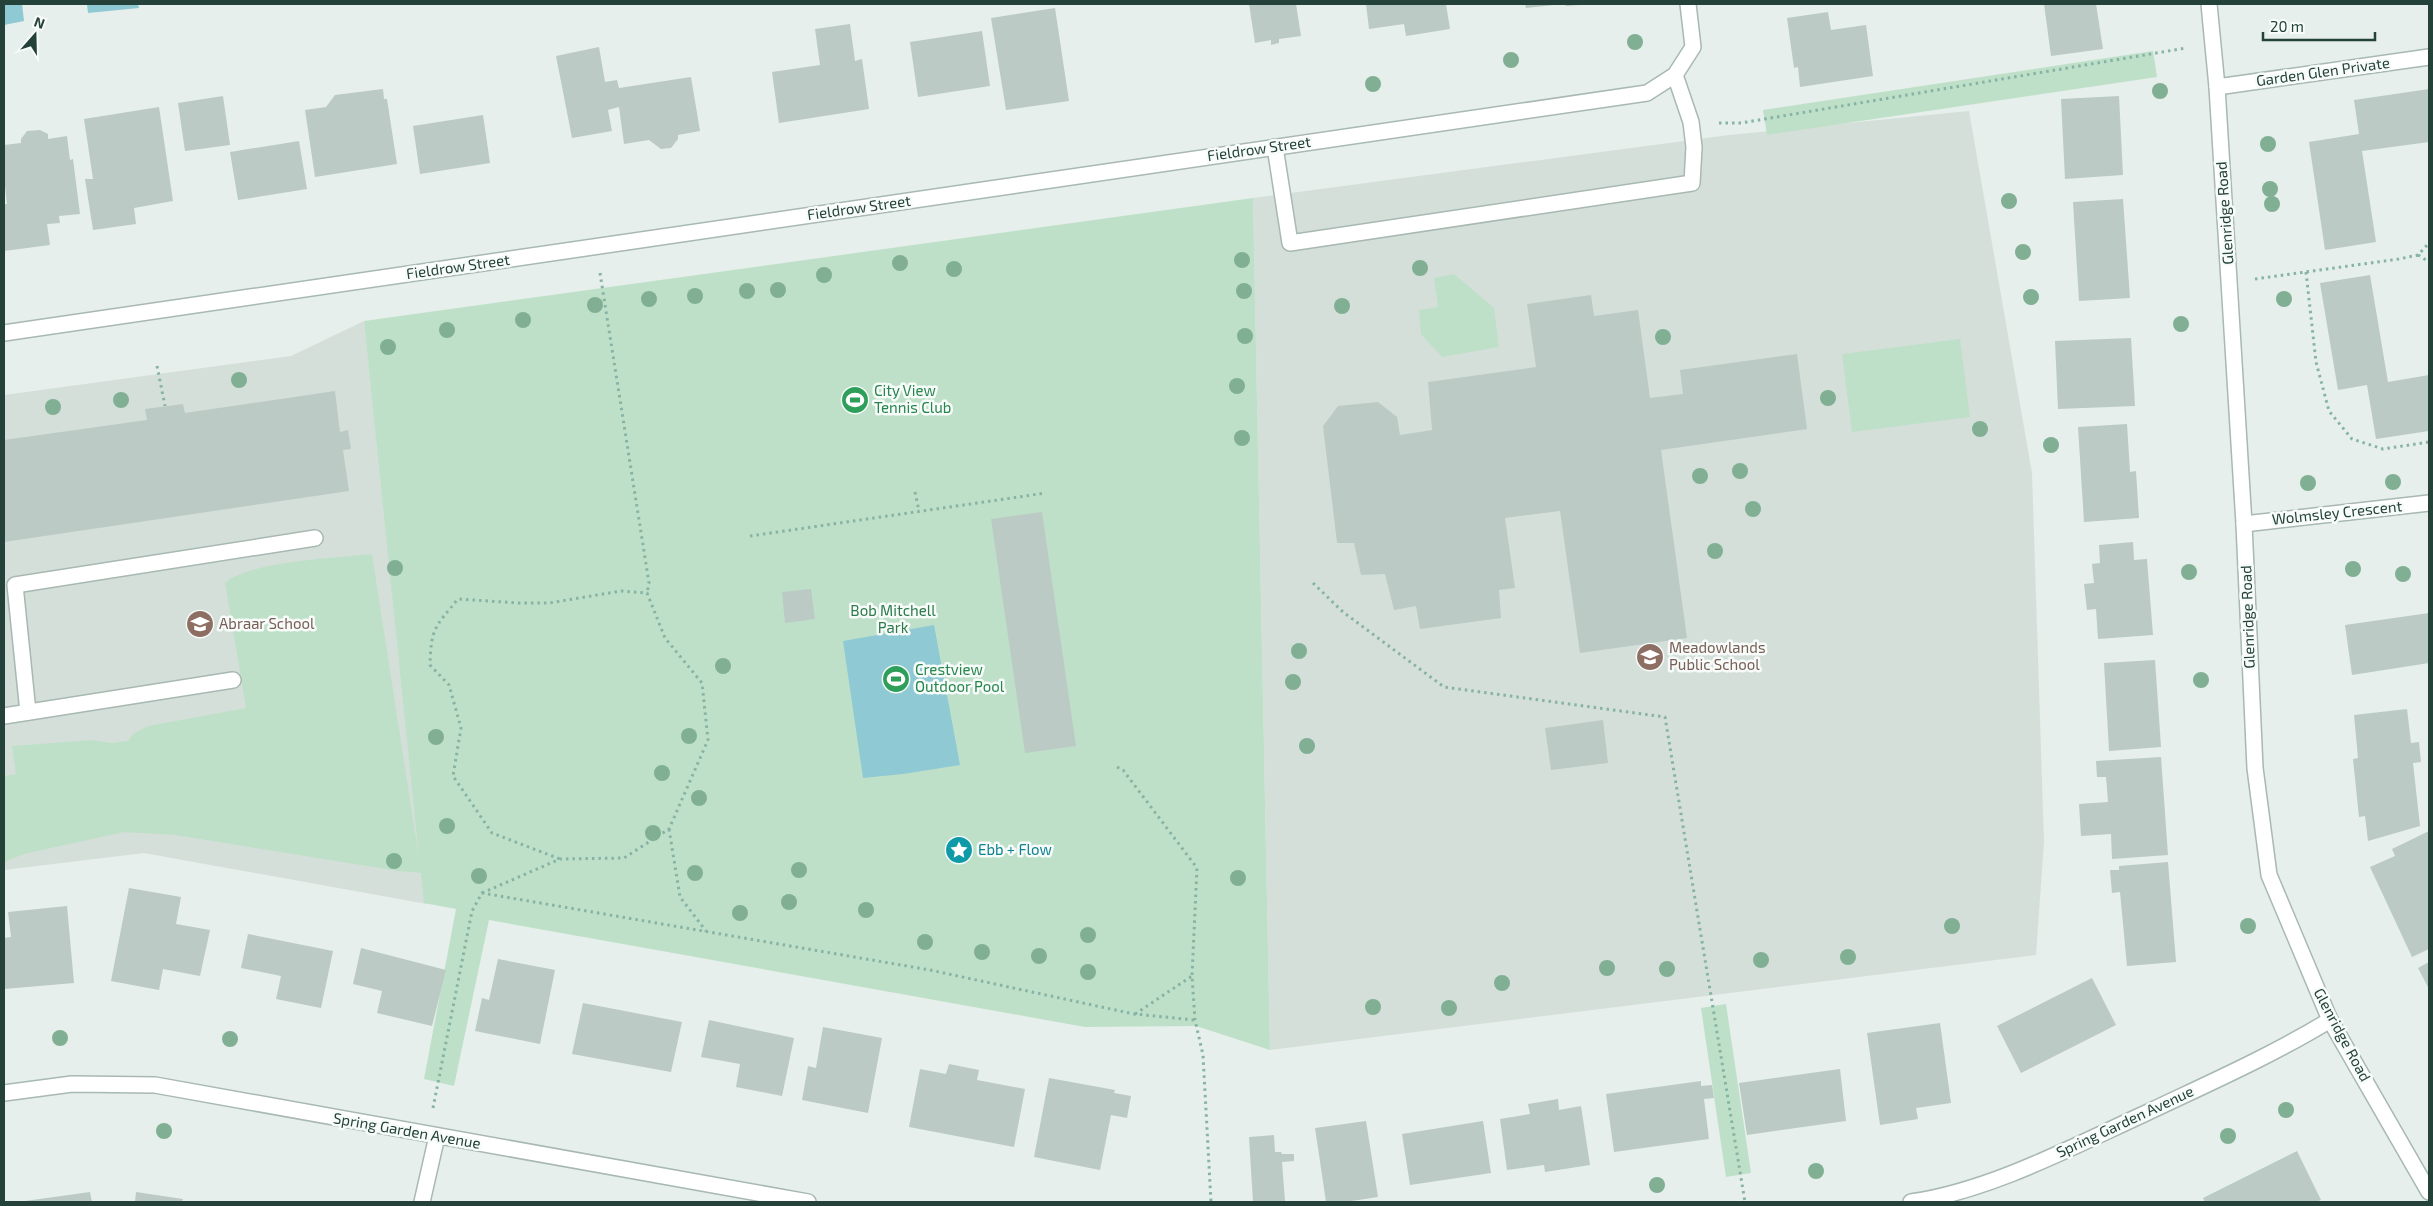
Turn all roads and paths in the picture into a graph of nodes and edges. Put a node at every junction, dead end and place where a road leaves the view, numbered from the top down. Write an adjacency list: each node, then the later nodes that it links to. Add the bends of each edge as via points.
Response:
1 (1688, 4): 5 (street, Fieldrow Street, via 1693,47)
2 (2208, 4): 3 (street, Glenridge Road)
3 (2212, 43): 6 (street, Glenridge Road); 7 (path, via 1741,123)
4 (2429, 57): 6 (street, Garden Glen Private)
5 (1675, 75): 7 (street); 8 (street, Fieldrow Street, via 1647,93)
6 (2217, 87): 14 (street, Glenridge Road)
7 (1691, 122): 8 (street, via 1694,147 1692,183 1290,243)
8 (1275, 147): 10 (street, Fieldrow Street)
9 (2429, 243): 11 (path)
10 (596, 246): 15 (street, Fieldrow Street); 27 (path, via 649,583)
11 (2418, 255): 12 (path); 13 (path)
12 (2429, 262)
13 (2306, 272): 14 (path); 18 (path, via 2316,362 2329,411 2352,440 2383,450)
14 (2229, 282): 23 (street, Glenridge Road)
15 (4, 333)
16 (157, 366): 17 (path)
17 (165, 406)
18 (2429, 442)
19 (915, 492): 22 (path)
20 (1046, 493): 22 (path)
21 (2429, 503): 23 (street, Wolmsley Crescent)
22 (919, 511): 24 (path)
23 (2244, 524): 39 (street, Glenridge Road, via 2254,768 2269,875)
24 (750, 536)
25 (315, 538): 29 (street, via 15,585)
26 (1313, 583): 47 (path, via 1343,612 1444,687 1665,717)
27 (647, 593): 32 (path, via 665,638 702,683 708,740); 33 (path, via 621,591 550,603 519,604 458,599 437,624 431,637 430,665 449,685 461,728 453,776 492,833)
28 (233, 680): 29 (street)
29 (28, 712): 30 (street)
30 (4, 716)
31 (1117, 767): 36 (path, via 1123,770 1197,868)
32 (669, 829): 33 (path, via 624,858); 35 (path, via 680,897)
33 (560, 858): 34 (path)
34 (482, 893): 35 (path); 41 (path, via 472,911 433,1107)
35 (706, 931): 37 (path, via 930,970)
36 (1192, 976): 37 (path); 38 (path)
37 (1134, 1014): 38 (path)
38 (1195, 1020): 46 (path, via 1203,1055)
39 (2330, 1020): 42 (street, Glenridge Road); 43 (street, Spring Garden Avenue, via 2289,1045 2034,1165)
40 (4, 1093): 41 (street, Spring Garden Avenue, via 72,1084 156,1085)
41 (437, 1136): 44 (street); 45 (street, Spring Garden Avenue)
42 (2429, 1192)
43 (1936, 1200): 48 (street, Spring Garden Avenue)
44 (422, 1202)
45 (808, 1202)
46 (1211, 1202)
47 (1745, 1202)
48 (1911, 1202)

